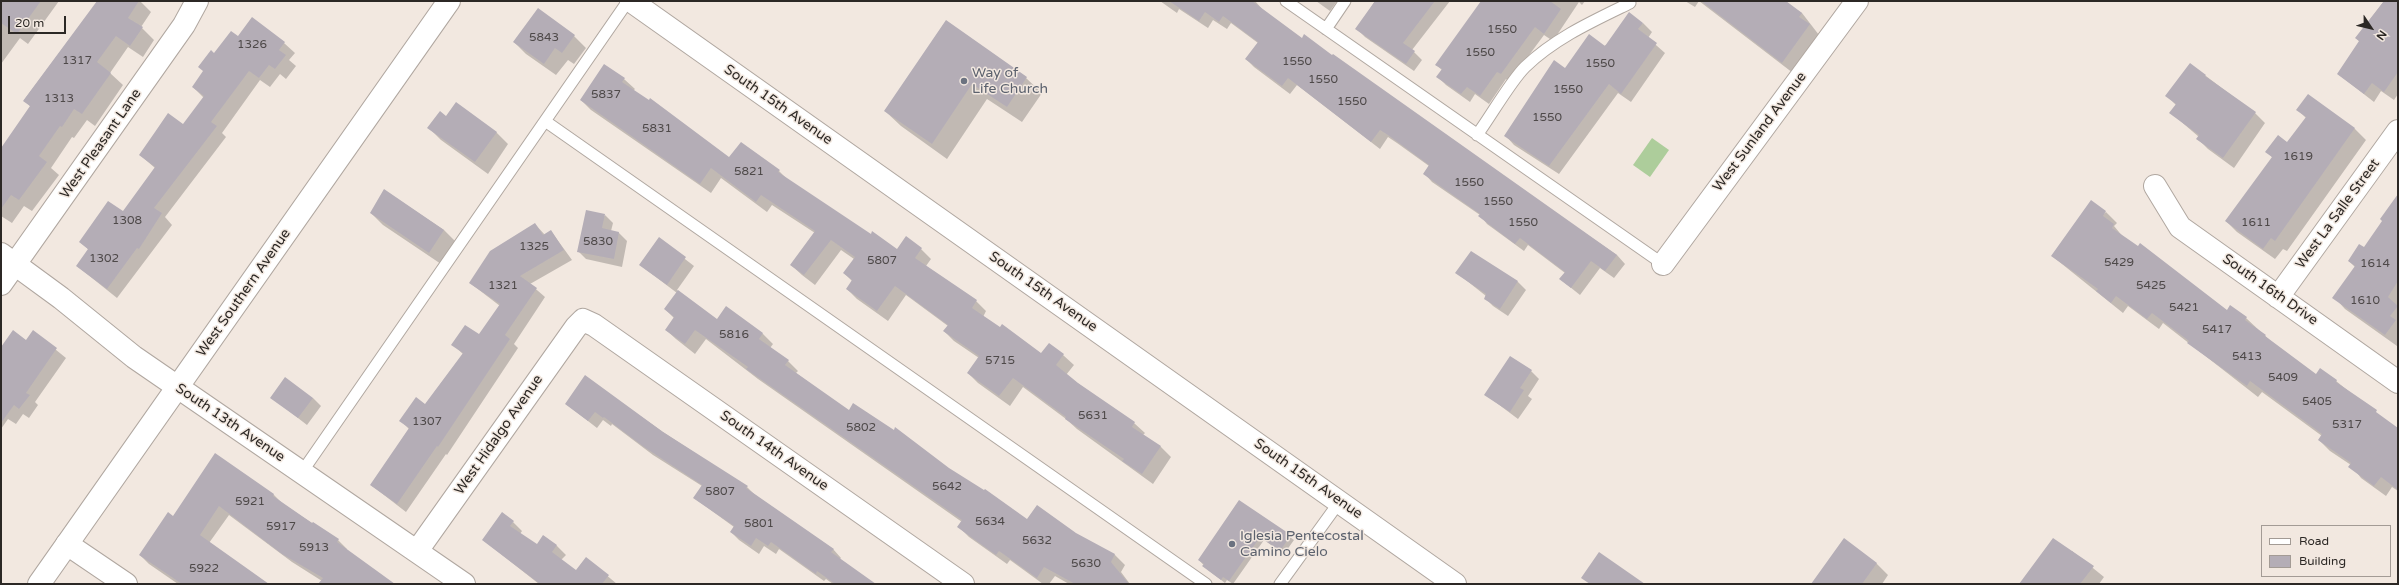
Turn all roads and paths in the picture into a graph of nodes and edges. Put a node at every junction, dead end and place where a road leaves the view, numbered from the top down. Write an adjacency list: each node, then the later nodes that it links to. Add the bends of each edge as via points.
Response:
1 (197, 1): 13 (street, West Pleasant Lane, via 184,26)
2 (449, 1): 19 (street, West Southern Avenue)
3 (629, 1): 9 (lane); 21 (street, South 15th Avenue)
4 (1286, 1): 8 (lane)
5 (1345, 1): 8 (lane)
6 (1630, 3): 11 (lane, via 1549,47 1524,68)
7 (1853, 3): 14 (street, West Sunland Avenue)
8 (1326, 29): 11 (lane)
9 (545, 121): 20 (lane); 29 (lane)
10 (2398, 131): 16 (street, West La Salle Street)
11 (1477, 134): 14 (lane)
12 (2155, 186): 16 (street, South 16th Drive, via 2180,227)
13 (8, 259): 15 (street, West Pleasant Lane); 19 (street, South 13th Avenue, via 134,357)
14 (1663, 264)
15 (1, 284)
16 (2278, 296): 18 (street, South 16th Drive)
17 (583, 320): 23 (street, West Hidalgo Avenue); 28 (street, South 14th Avenue, via 600,329)
18 (2398, 382)
19 (178, 387): 20 (street, South 13th Avenue); 22 (street, West Southern Avenue)
20 (302, 472): 23 (street, South 13th Avenue)
21 (1340, 501): 24 (street, South 15th Avenue); 30 (lane)
22 (67, 544): 25 (street, West Southern Avenue); 26 (street)
23 (417, 551): 27 (street, South 13th Avenue)
24 (1452, 583)
25 (39, 584)
26 (126, 584)
27 (464, 584)
28 (963, 584)
29 (1206, 584)
30 (1280, 584)

